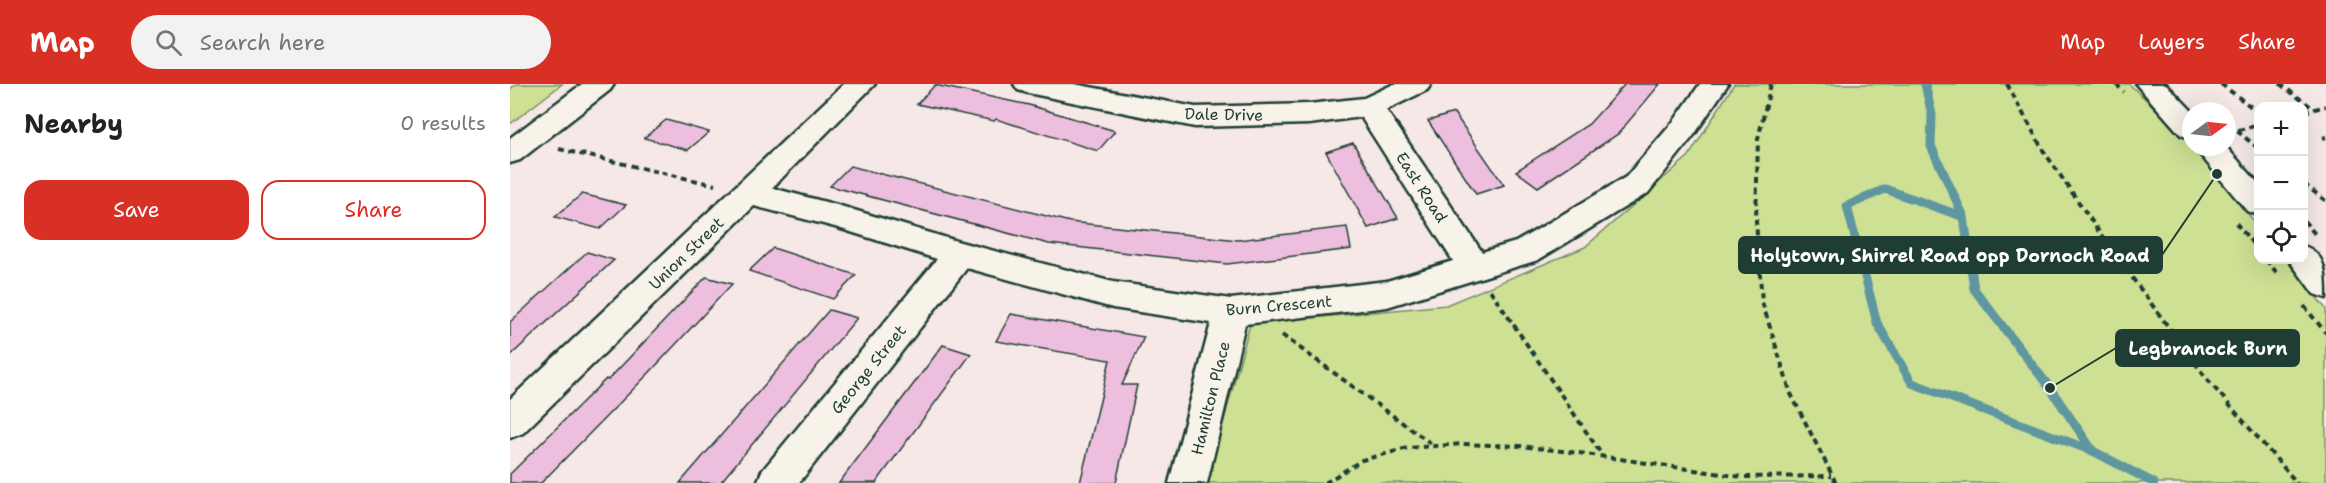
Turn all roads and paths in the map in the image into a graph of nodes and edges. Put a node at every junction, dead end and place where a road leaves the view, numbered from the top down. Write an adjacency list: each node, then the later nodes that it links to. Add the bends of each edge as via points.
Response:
1 (600, 84): 19 (street)
2 (861, 84): 24 (street, Union Street)
3 (1028, 84): 12 (street, Dale Drive, via 1195,117 1310,114)
4 (1417, 84): 12 (street, Dale Drive)
5 (1714, 84): 29 (street, Burn Crescent, via 1637,185 1527,251)
6 (1771, 84): 35 (path, via 1758,139 1756,221 1762,302 1791,394)
7 (2007, 84): 40 (path, via 2043,150 2108,245 2206,378)
8 (2150, 84): 16 (street)
9 (2221, 84): 13 (path)
10 (2280, 84): 14 (path)
11 (2326, 106): 14 (path)
12 (1369, 107): 29 (street, East Road)
13 (2254, 108)
14 (2314, 109): 15 (path)
15 (2308, 111)
16 (2182, 118)
17 (2254, 126): 18 (path)
18 (2237, 131): 20 (path)
19 (533, 135): 21 (street); 24 (path, via 548,146)
20 (2254, 144)
21 (510, 153)
22 (2217, 156): 25 (street)
23 (2308, 187): 26 (path)
24 (748, 193): 27 (street, Burn Crescent); 32 (street, Union Street)
25 (2254, 197)
26 (2326, 201)
27 (960, 254): 31 (street, Burn Crescent, via 1113,295); 36 (street, George Street)
28 (2308, 263): 30 (street)
29 (1474, 267): 31 (street, Burn Crescent, via 1387,294); 34 (path)
30 (2326, 285)
31 (1239, 311): 33 (path); 37 (street, Hamilton Place)
32 (510, 422)
33 (1433, 445): 34 (path, via 1519,446); 38 (path, via 1374,454)
34 (1602, 455): 35 (path, via 1733,477)
35 (1831, 476): 39 (path)
36 (776, 483)
37 (1188, 483)
38 (1325, 483)
39 (1836, 483)
40 (2297, 483)

